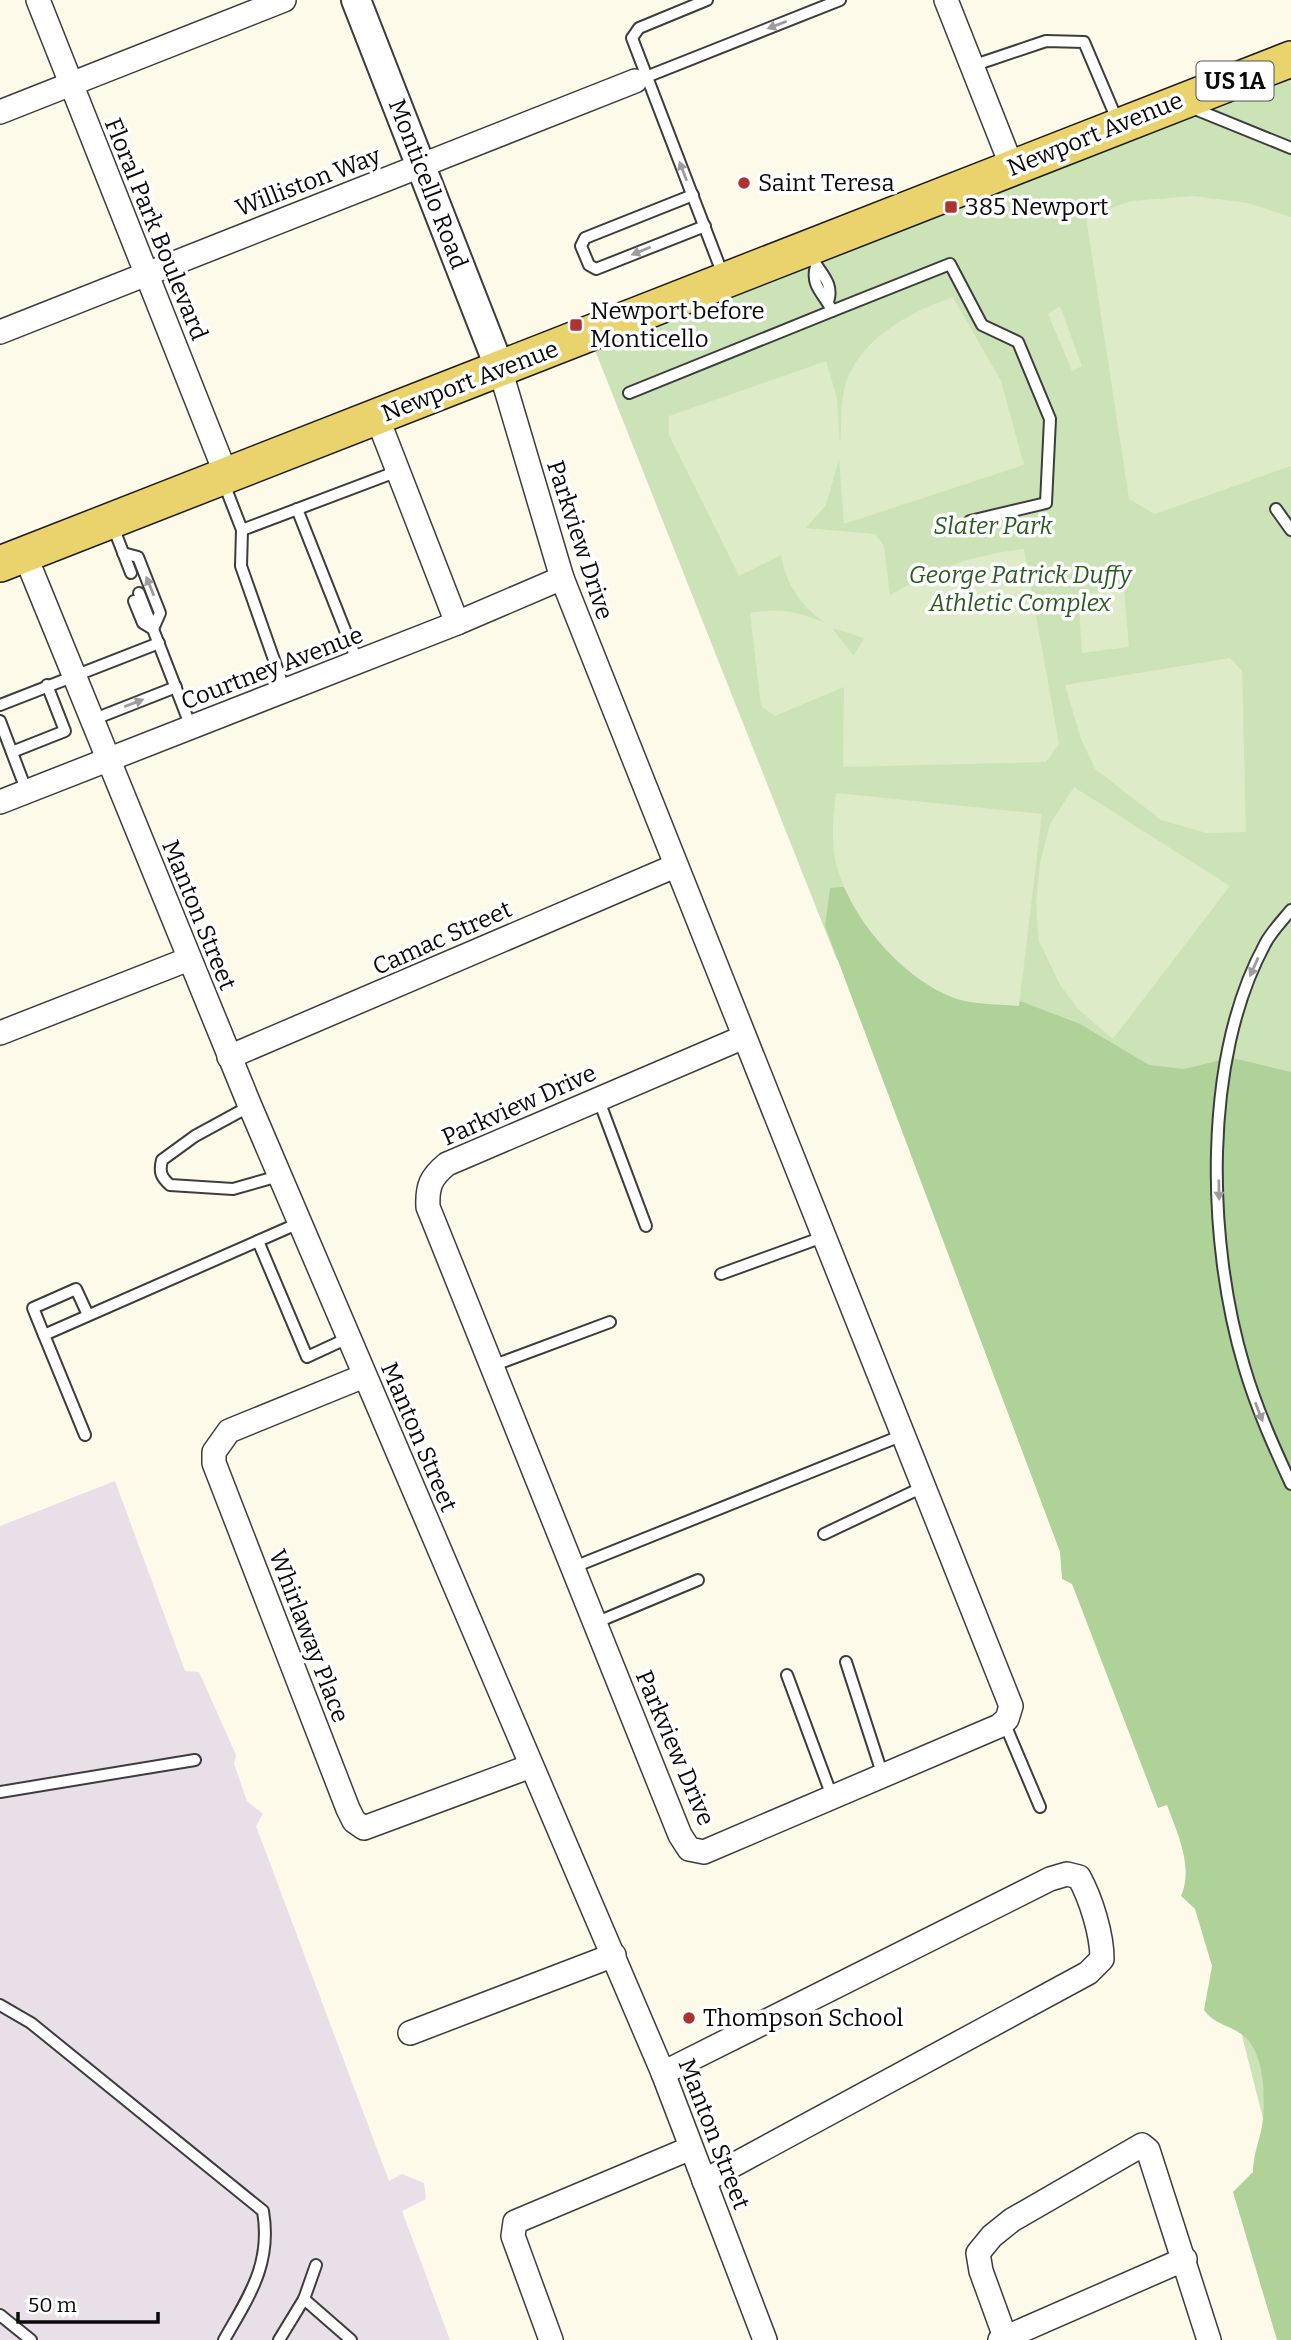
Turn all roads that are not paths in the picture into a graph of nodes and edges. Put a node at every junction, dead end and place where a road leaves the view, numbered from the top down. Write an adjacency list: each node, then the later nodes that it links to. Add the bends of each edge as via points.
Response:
1 (38, 0): 10 (street, Floral Park Boulevard)
2 (284, 0): 10 (street)
3 (356, 0): 15 (street, Monticello Road)
4 (707, 0): 9 (lane, via 639,28 632,38)
5 (840, 0): 9 (lane, one-way to 9)
6 (946, 0): 8 (street)
7 (1291, 59): 11 (main road, Newport Avenue / US 1A)
8 (972, 66): 13 (lane, via 1046,41 1084,42); 16 (street)
9 (641, 78): 15 (street, Williston Way); 17 (lane, one-way to 9)
10 (71, 84): 12 (street); 20 (street, Floral Park Boulevard)
11 (1179, 100): 13 (main road, Newport Avenue / US 1A); 14 (lane)
12 (0, 111)
13 (1119, 124): 16 (main road, Newport Avenue / US 1A)
14 (1291, 148)
15 (421, 167): 20 (street, Williston Way); 24 (street, Monticello Road)
16 (1012, 167): 19 (main road, Newport Avenue / US 1A)
17 (693, 195): 18 (lane); 18 (lane, one-way to 17, via 596,269 589,265 581,246 585,238)
18 (705, 226): 21 (lane)
19 (812, 256): 21 (main road, Newport Avenue / US 1A); 22 (lane, via 824,272)
20 (145, 274): 23 (street, Williston Way); 28 (street, Floral Park Boulevard)
21 (725, 280): 24 (main road, Newport Avenue / US 1A)
22 (830, 306): 25 (lane); 31 (lane, via 950,264 982,325 1018,342 1050,419 1046,503)
23 (0, 332)
24 (500, 369): 26 (main road, Newport Avenue / US 1A); 37 (street, Parkview Drive)
25 (629, 393)
26 (377, 417): 27 (street); 28 (main road, Newport Avenue / US 1A)
27 (398, 471): 29 (lane); 39 (street)
28 (224, 478): 32 (lane); 34 (main road, Newport Avenue / US 1A)
29 (297, 509): 32 (lane); 42 (lane)
30 (1276, 509): 33 (lane)
31 (970, 520)
32 (242, 530): 46 (lane, via 242,566)
33 (1291, 530)
34 (117, 537): 35 (main road, Newport Avenue / US 1A); 36 (lane); 40 (lane, one-way to 34, via 160,613 138,557)
35 (13, 559): 43 (street, Manton Street)
36 (128, 575)
37 (562, 578): 39 (street, Courtney Avenue); 55 (street, Parkview Drive)
38 (136, 594): 40 (lane)
39 (457, 623): 42 (street, Courtney Avenue)
40 (153, 629): 41 (lane)
41 (159, 643): 43 (lane); 45 (lane)
42 (358, 663): 46 (street, Courtney Avenue)
43 (74, 674): 44 (lane); 48 (street, Manton Street)
44 (47, 685): 47 (lane); 51 (lane, via 65,731)
45 (176, 687): 48 (lane, one-way to 45); 50 (lane)
46 (285, 691): 50 (street, Courtney Avenue)
47 (0, 705)
48 (92, 720): 52 (street, Manton Street)
49 (0, 721): 51 (lane)
50 (191, 728): 52 (street, Courtney Avenue)
51 (12, 752): 53 (lane)
52 (108, 761): 53 (street, Courtney Avenue); 57 (street, Manton Street)
53 (27, 792): 54 (street, Courtney Avenue)
54 (0, 802)
55 (675, 866): 59 (street, Parkview Drive); 60 (street, Camac Street)
56 (1291, 910): 77 (lane, one-way to 77, via 1266,942 1237,1011 1223,1069 1218,1127 1220,1236 1231,1311 1260,1415)
57 (189, 960): 58 (street); 60 (street, Manton Street)
58 (0, 1033)
59 (744, 1037): 61 (street, Parkview Drive); 66 (street, Parkview Drive)
60 (229, 1057): 62 (street, Manton Street)
61 (598, 1098): 65 (lane); 73 (street, Parkview Drive, via 447,1164 432,1176 428,1207)
62 (250, 1106): 63 (street, Manton Street); 63 (lane, via 162,1160 163,1179 170,1185 233,1189)
63 (279, 1175): 64 (street, Manton Street)
64 (299, 1223): 67 (lane); 72 (street, Manton Street)
65 (646, 1226)
66 (823, 1237): 68 (lane); 76 (street, Parkview Drive)
67 (258, 1241): 69 (lane); 72 (lane, via 307,1357)
68 (721, 1274)
69 (88, 1315): 71 (lane); 71 (lane, via 76,1289 33,1308)
70 (610, 1322): 73 (lane)
71 (44, 1335): 75 (lane)
72 (348, 1338): 74 (street, Manton Street)
73 (492, 1366): 80 (street, Parkview Drive)
74 (364, 1376): 87 (street, Manton Street); 87 (street, Whirlaway Place, via 229,1431 214,1452 214,1463 348,1809 364,1828)
75 (85, 1435)
76 (903, 1435): 78 (street, Parkview Drive); 80 (lane)
77 (1291, 1484)
78 (923, 1488): 79 (lane); 85 (street, Parkview Drive, via 1011,1706)
79 (824, 1534)
80 (573, 1567): 82 (street, Parkview Drive)
81 (698, 1580): 82 (lane)
82 (595, 1623): 90 (street, Parkview Drive, via 689,1849 704,1852)
83 (846, 1662): 88 (lane)
84 (787, 1675): 90 (lane)
85 (1004, 1722): 88 (street, Parkview Drive); 91 (lane)
86 (195, 1760): 89 (lane)
87 (531, 1766): 92 (street, Manton Street)
88 (884, 1777): 90 (street, Parkview Drive)
89 (0, 1792)
90 (833, 1799)
91 (1040, 1807)
92 (614, 1955): 94 (street); 95 (street, Manton Street)
93 (0, 2005): 104 (lane, via 31,2023 263,2211 266,2228 260,2277)
94 (410, 2033)
95 (663, 2073): 96 (street, Manton Street); 97 (street, via 1050,1879 1067,1874 1079,1877 1102,1948 1102,1959 1088,1973)
96 (691, 2148): 97 (street, Manton Street); 107 (street, via 515,2222 513,2236)
97 (704, 2181): 108 (street, Manton Street)
98 (1185, 2259): 102 (street); 102 (street, via 1148,2150 1142,2145 1130,2149 1012,2220 978,2253); 109 (street)
99 (316, 2265): 100 (lane)
100 (304, 2299): 105 (lane); 106 (lane)
101 (0, 2315): 103 (lane)
102 (1003, 2339)
103 (31, 2340)
104 (224, 2340)
105 (279, 2340)
106 (351, 2340)
107 (551, 2340)
108 (765, 2340)
109 (1209, 2340)

